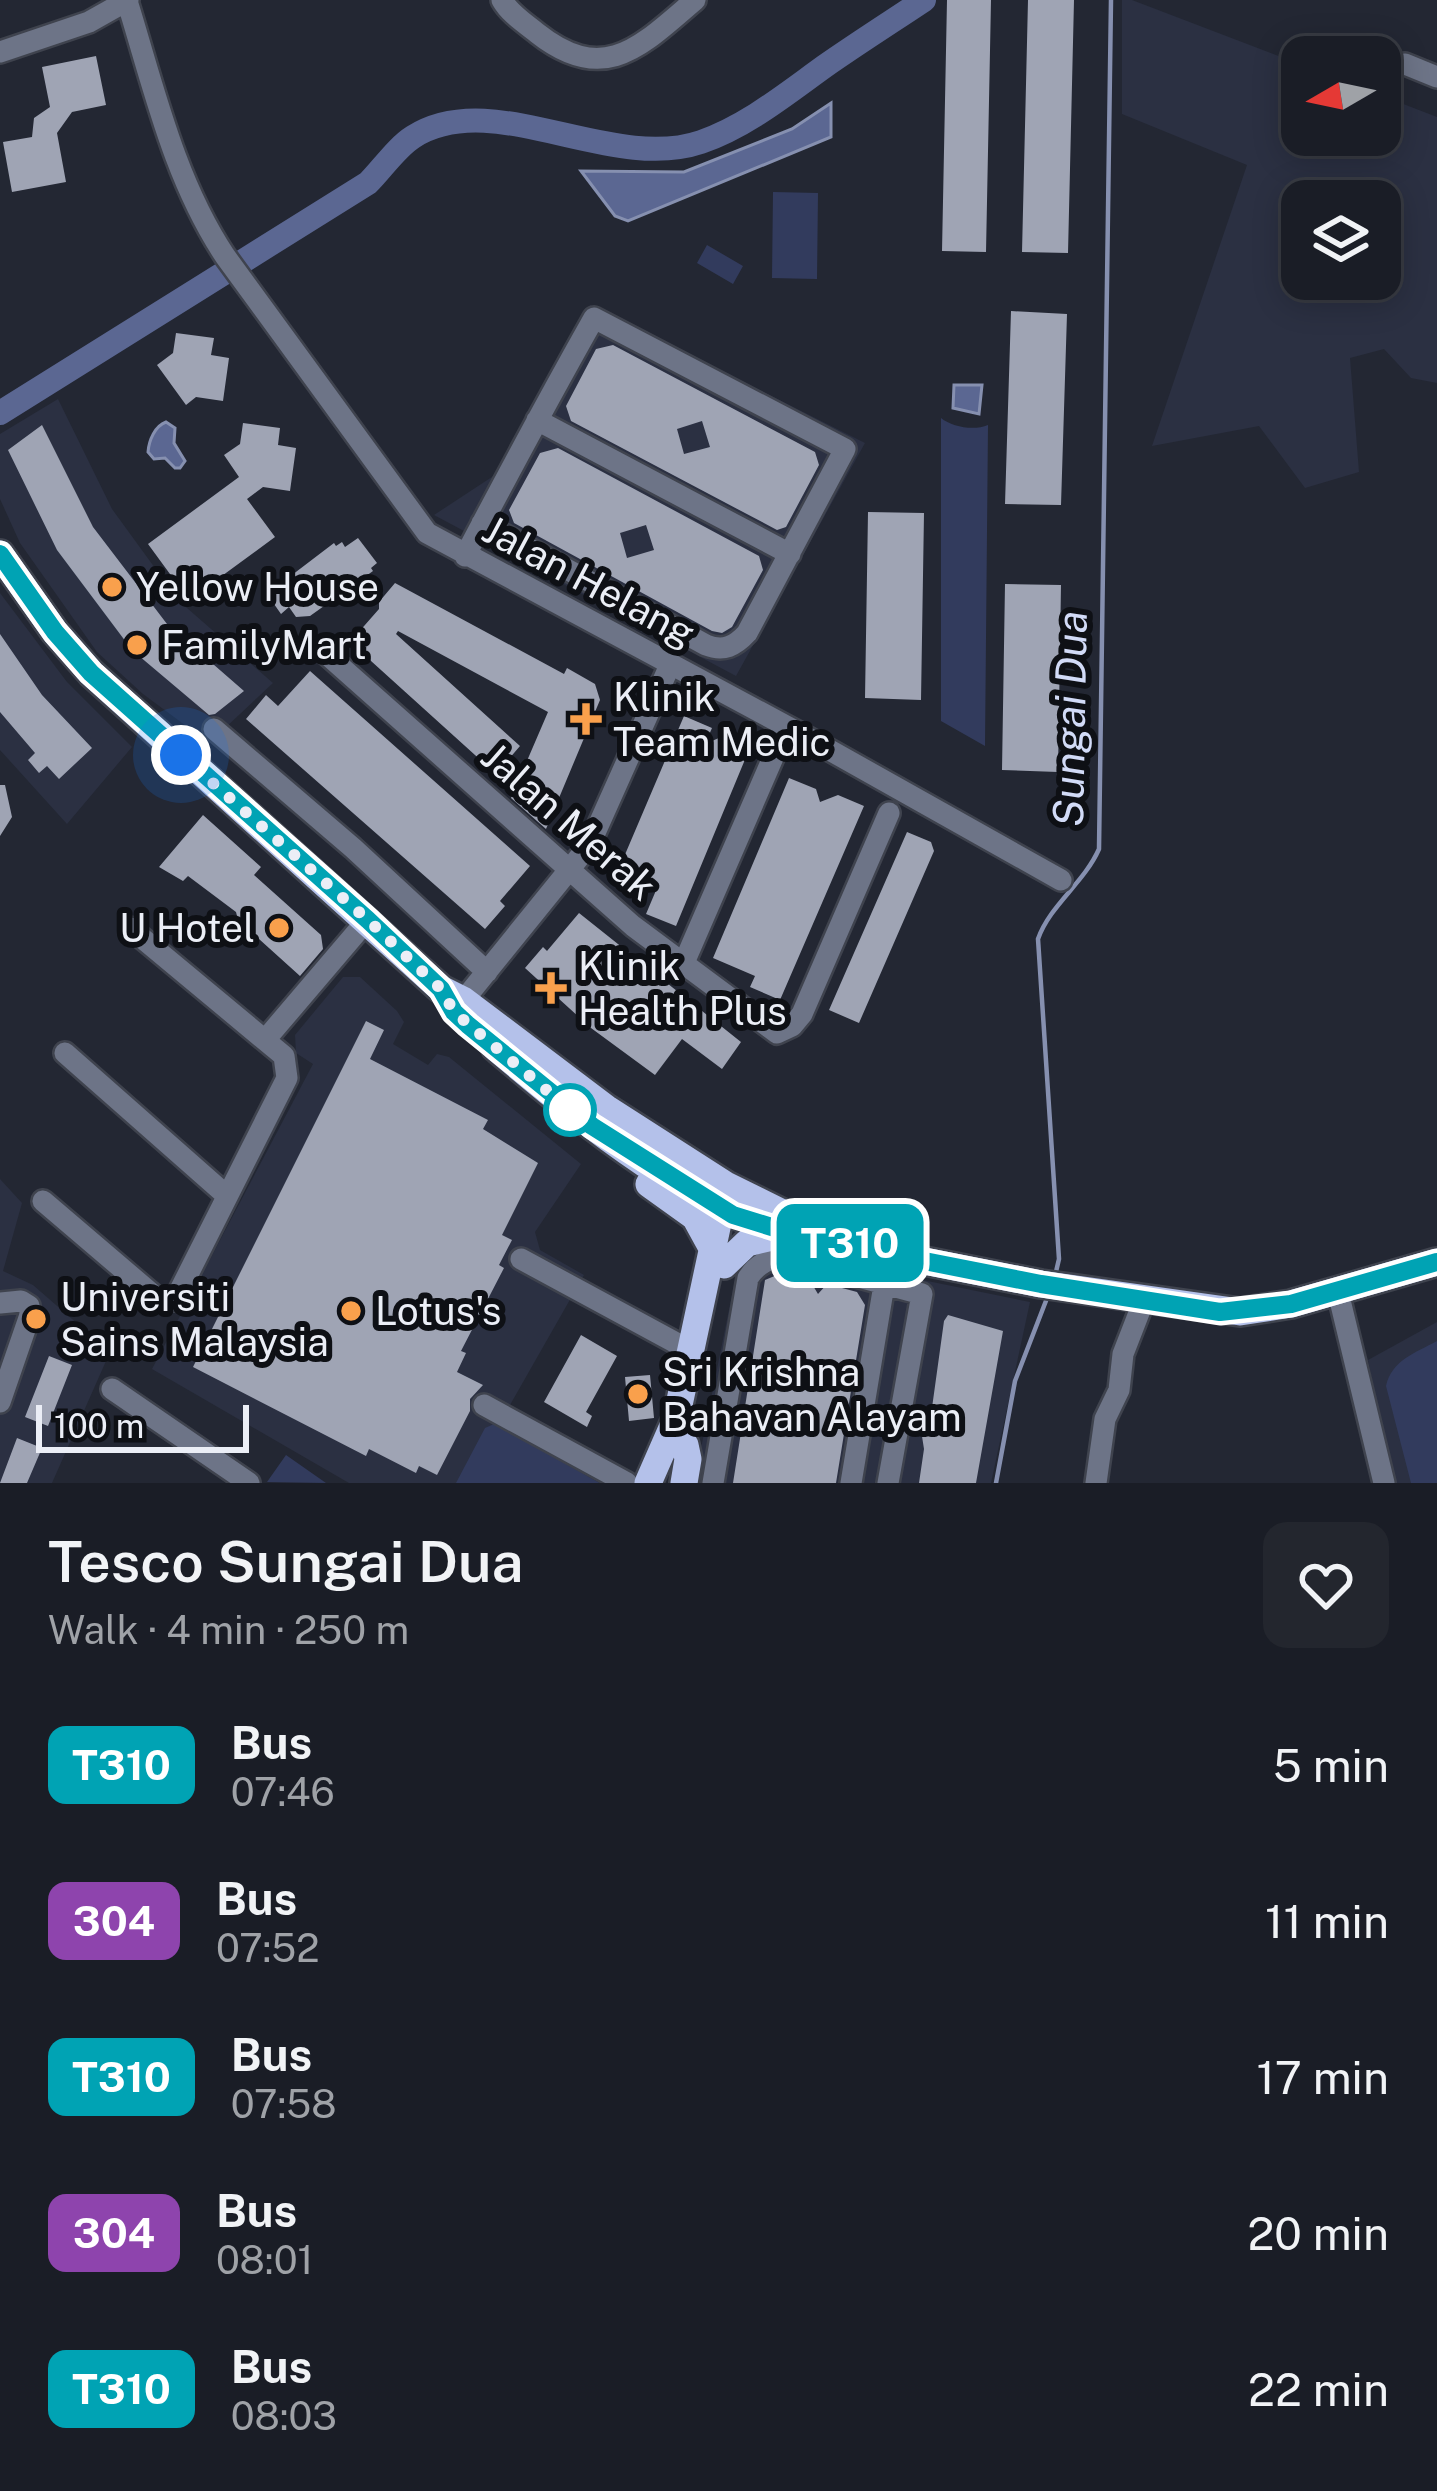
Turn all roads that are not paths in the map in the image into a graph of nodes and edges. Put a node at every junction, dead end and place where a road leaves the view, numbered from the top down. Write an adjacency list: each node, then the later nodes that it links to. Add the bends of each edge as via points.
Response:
1 (502, 0): 2 (street, via 547,40 612,60 639,49)
2 (695, 0)
3 (123, 3): 4 (street); 11 (street, Jalan Helang, via 189,190 225,256 416,522)
4 (0, 52)
5 (1405, 64): 6 (street)
6 (1437, 77)
7 (537, 420): 8 (street); 10 (street); 10 (street, via 594,317 845,449)
8 (482, 523): 10 (street, via 714,648 747,632); 11 (street)
9 (0, 554): 19 (main road, via 91,673)
10 (790, 554)
11 (465, 556): 13 (street, Jalan Helang)
12 (323, 651): 17 (street, Jalan Merak)
13 (670, 665): 17 (street, via 596,833); 18 (street, Jalan Helang)
14 (214, 729): 22 (street)
15 (775, 753): 21 (street)
16 (889, 813): 21 (street, Jalan Merak, via 792,1026 777,1033)
17 (569, 872): 21 (street, Jalan Merak); 22 (street)
18 (1061, 880)
19 (368, 920): 23 (main road); 24 (street)
20 (130, 928): 24 (street)
21 (683, 965)
22 (487, 972): 23 (street)
23 (452, 1000): 26 (main road); 28 (main road)
24 (265, 1040): 27 (street, via 284,1056 287,1078)
25 (64, 1053): 27 (street)
26 (592, 1126): 28 (main road); 32 (main road, via 622,1164 695,1217)
27 (226, 1195): 29 (street, via 169,1303)
28 (729, 1200): 30 (main road); 31 (main road); 32 (main road)
29 (43, 1202)
30 (789, 1234): 31 (main road); 32 (main road)
31 (830, 1237): 37 (main road)
32 (718, 1256): 39 (main road); 43 (main road)
33 (520, 1259): 39 (street)
34 (1437, 1262): 36 (main road)
35 (884, 1285): 49 (street, via 785,1257 754,1269); 50 (street); 51 (street, via 922,1294)
36 (1338, 1292): 37 (main road, via 1240,1312); 53 (street)
37 (1144, 1300): 52 (street, via 1105,1419)
38 (0, 1303): 41 (street, via 21,1301 30,1315)
39 (691, 1351): 46 (main road, via 676,1419)
40 (112, 1389): 44 (street)
41 (0, 1402)
42 (484, 1405): 45 (street)
43 (685, 1444): 47 (main road); 48 (main road)
44 (248, 1483)
45 (627, 1483)
46 (648, 1483)
47 (668, 1483)
48 (684, 1483)
49 (713, 1483)
50 (851, 1483)
51 (888, 1483)
52 (1096, 1483)
53 (1384, 1483)

